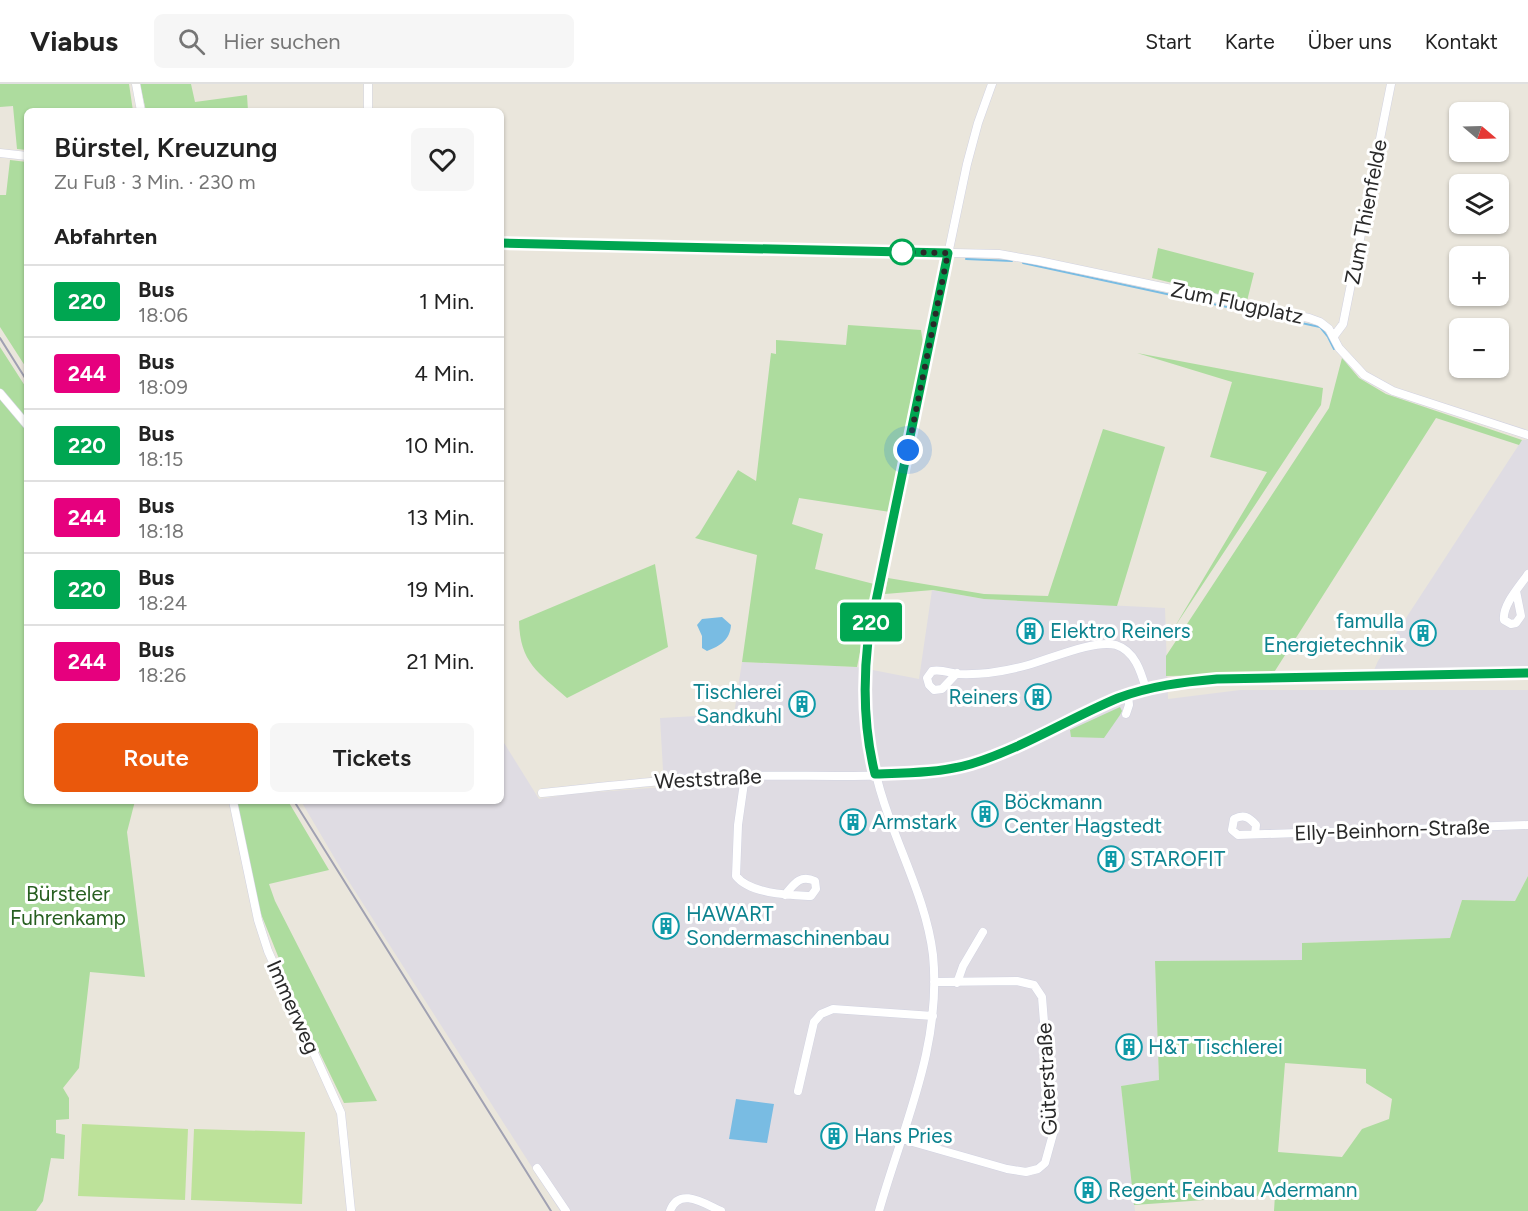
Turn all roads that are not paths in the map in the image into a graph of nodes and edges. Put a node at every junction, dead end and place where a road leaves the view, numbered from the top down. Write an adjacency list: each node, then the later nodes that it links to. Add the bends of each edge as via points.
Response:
1 (136, 84): 5 (street)
2 (368, 84): 6 (street)
3 (992, 84): 10 (street, via 975,133)
4 (1391, 84): 11 (street, Zum Thienfelde, via 1343,324)
5 (140, 108)
6 (368, 108)
7 (0, 153): 8 (street)
8 (24, 156)
9 (504, 243): 10 (street, Zum Flugplatz)
10 (948, 253): 11 (street, Zum Flugplatz, via 999,254 1040,261 1297,316 1320,322); 22 (street, via 868,640 865,721)
11 (1334, 336): 14 (street, Zum Flugplatz, via 1339,348 1364,375 1393,391)
12 (0, 393): 13 (street)
13 (24, 421)
14 (1528, 435)
15 (1528, 574): 16 (street)
16 (1516, 591)
17 (1528, 673): 19 (street, Weststraße, via 1217,679)
18 (957, 674): 19 (street, via 1025,666 1102,643 1118,645 1130,653)
19 (1146, 689): 20 (street, Weststraße)
20 (1128, 695): 21 (street); 22 (street, Weststraße, via 1011,750 969,764 934,771)
21 (1126, 714)
22 (875, 774): 23 (street, Weststraße); 30 (street, via 920,895 933,954)
23 (745, 776): 24 (street, Weststraße); 28 (street, via 736,876 741,883)
24 (542, 793)
25 (234, 804): 36 (street, Immerweg, via 265,940 342,1113)
26 (1528, 825): 27 (street, Elly-Beinhorn-Straße)
27 (1256, 834)
28 (785, 895)
29 (983, 932): 31 (street)
30 (934, 982): 31 (street, Güterstraße); 32 (street)
31 (957, 982): 34 (street, Güterstraße, via 1017,981 1034,985 1042,997 1052,1110 1049,1152 1038,1169 1026,1172)
32 (933, 1016): 33 (street, via 833,1009 821,1014 814,1022); 34 (street, via 923,1074)
33 (798, 1091)
34 (902, 1139): 40 (street)
35 (537, 1168): 37 (street)
36 (351, 1211)
37 (566, 1211)
38 (670, 1211): 39 (street, via 684,1197)
39 (721, 1211)
40 (879, 1211)

